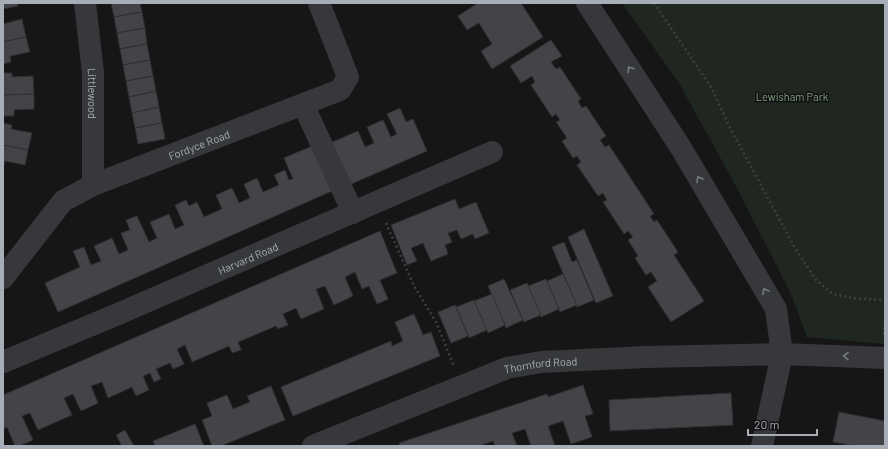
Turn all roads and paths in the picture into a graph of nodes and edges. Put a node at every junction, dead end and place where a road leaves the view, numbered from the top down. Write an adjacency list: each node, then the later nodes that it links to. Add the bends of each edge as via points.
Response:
1 (85, 3): 7 (street, Littlewood, via 93,73)
2 (319, 3): 5 (street, Fordyce Road, via 348,77 340,90)
3 (587, 3): 12 (street, one-way to 3, via 776,309 681,148)
4 (654, 3): 11 (path, via 711,87 730,128 795,248 816,280 833,294)
5 (303, 104): 7 (street, Fordyce Road); 9 (street)
6 (492, 152): 8 (street, Harvard Road)
7 (93, 185): 10 (street, Fordyce Road, via 63,202)
8 (377, 202): 9 (street, Harvard Road); 15 (path, via 414,286 436,322)
9 (352, 213): 14 (street, Harvard Road)
10 (3, 278)
11 (885, 300)
12 (782, 354): 13 (street, one-way to 12); 15 (street, Thornford Road, via 541,362 507,368); 17 (street)
13 (885, 358)
14 (3, 362)
15 (462, 387): 16 (street, Thornford Road)
16 (313, 446)
17 (762, 446)

